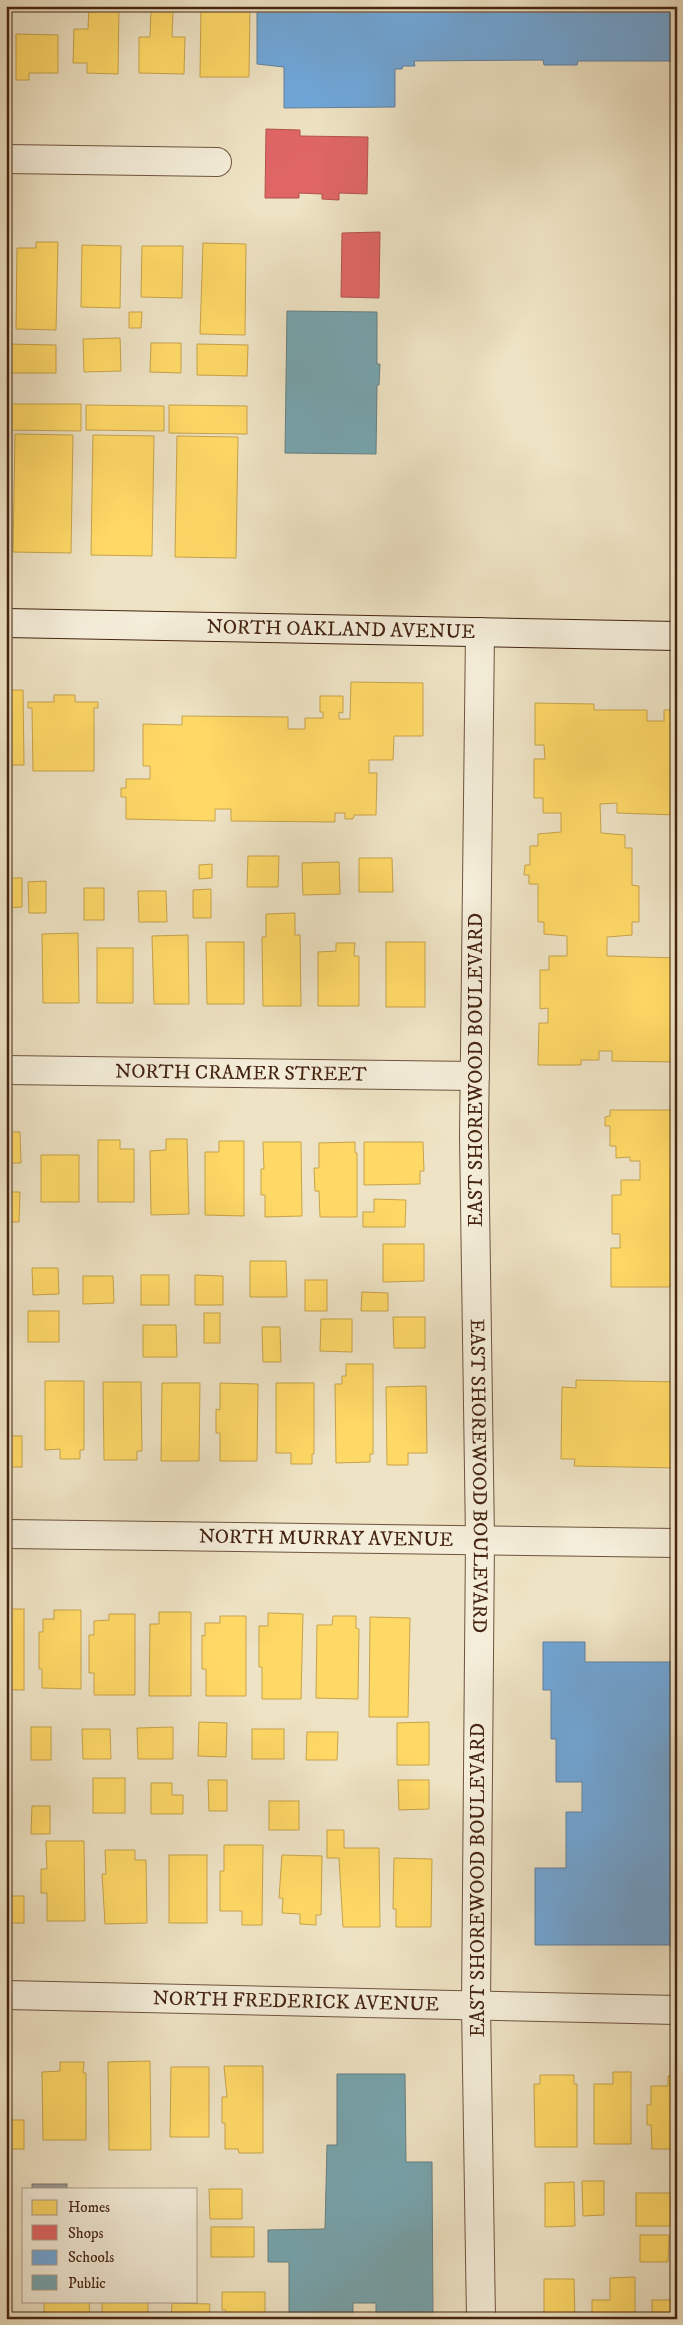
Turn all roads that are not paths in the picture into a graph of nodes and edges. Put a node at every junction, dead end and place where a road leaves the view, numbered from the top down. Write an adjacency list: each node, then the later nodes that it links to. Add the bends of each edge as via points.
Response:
1 (6, 160): 2 (street)
2 (217, 162)
3 (6, 623): 4 (street, NORTH OAKLAND AVENUE)
4 (480, 632): 5 (street, NORTH OAKLAND AVENUE); 7 (street, EAST SHOREWOOD BOULEVARD)
5 (677, 636)
6 (6, 1070): 7 (street, NORTH CRAMER STREET)
7 (475, 1076): 9 (street, EAST SHOREWOOD BOULEVARD)
8 (6, 1534): 9 (street, NORTH MURRAY AVENUE)
9 (480, 1539): 10 (street, NORTH MURRAY AVENUE); 12 (street, EAST SHOREWOOD BOULEVARD)
10 (677, 1543)
11 (6, 1995): 12 (street, NORTH FREDERICK AVENUE)
12 (476, 2006): 13 (street, NORTH FREDERICK AVENUE); 14 (street, EAST SHOREWOOD BOULEVARD)
13 (677, 2010)
14 (481, 2319)

